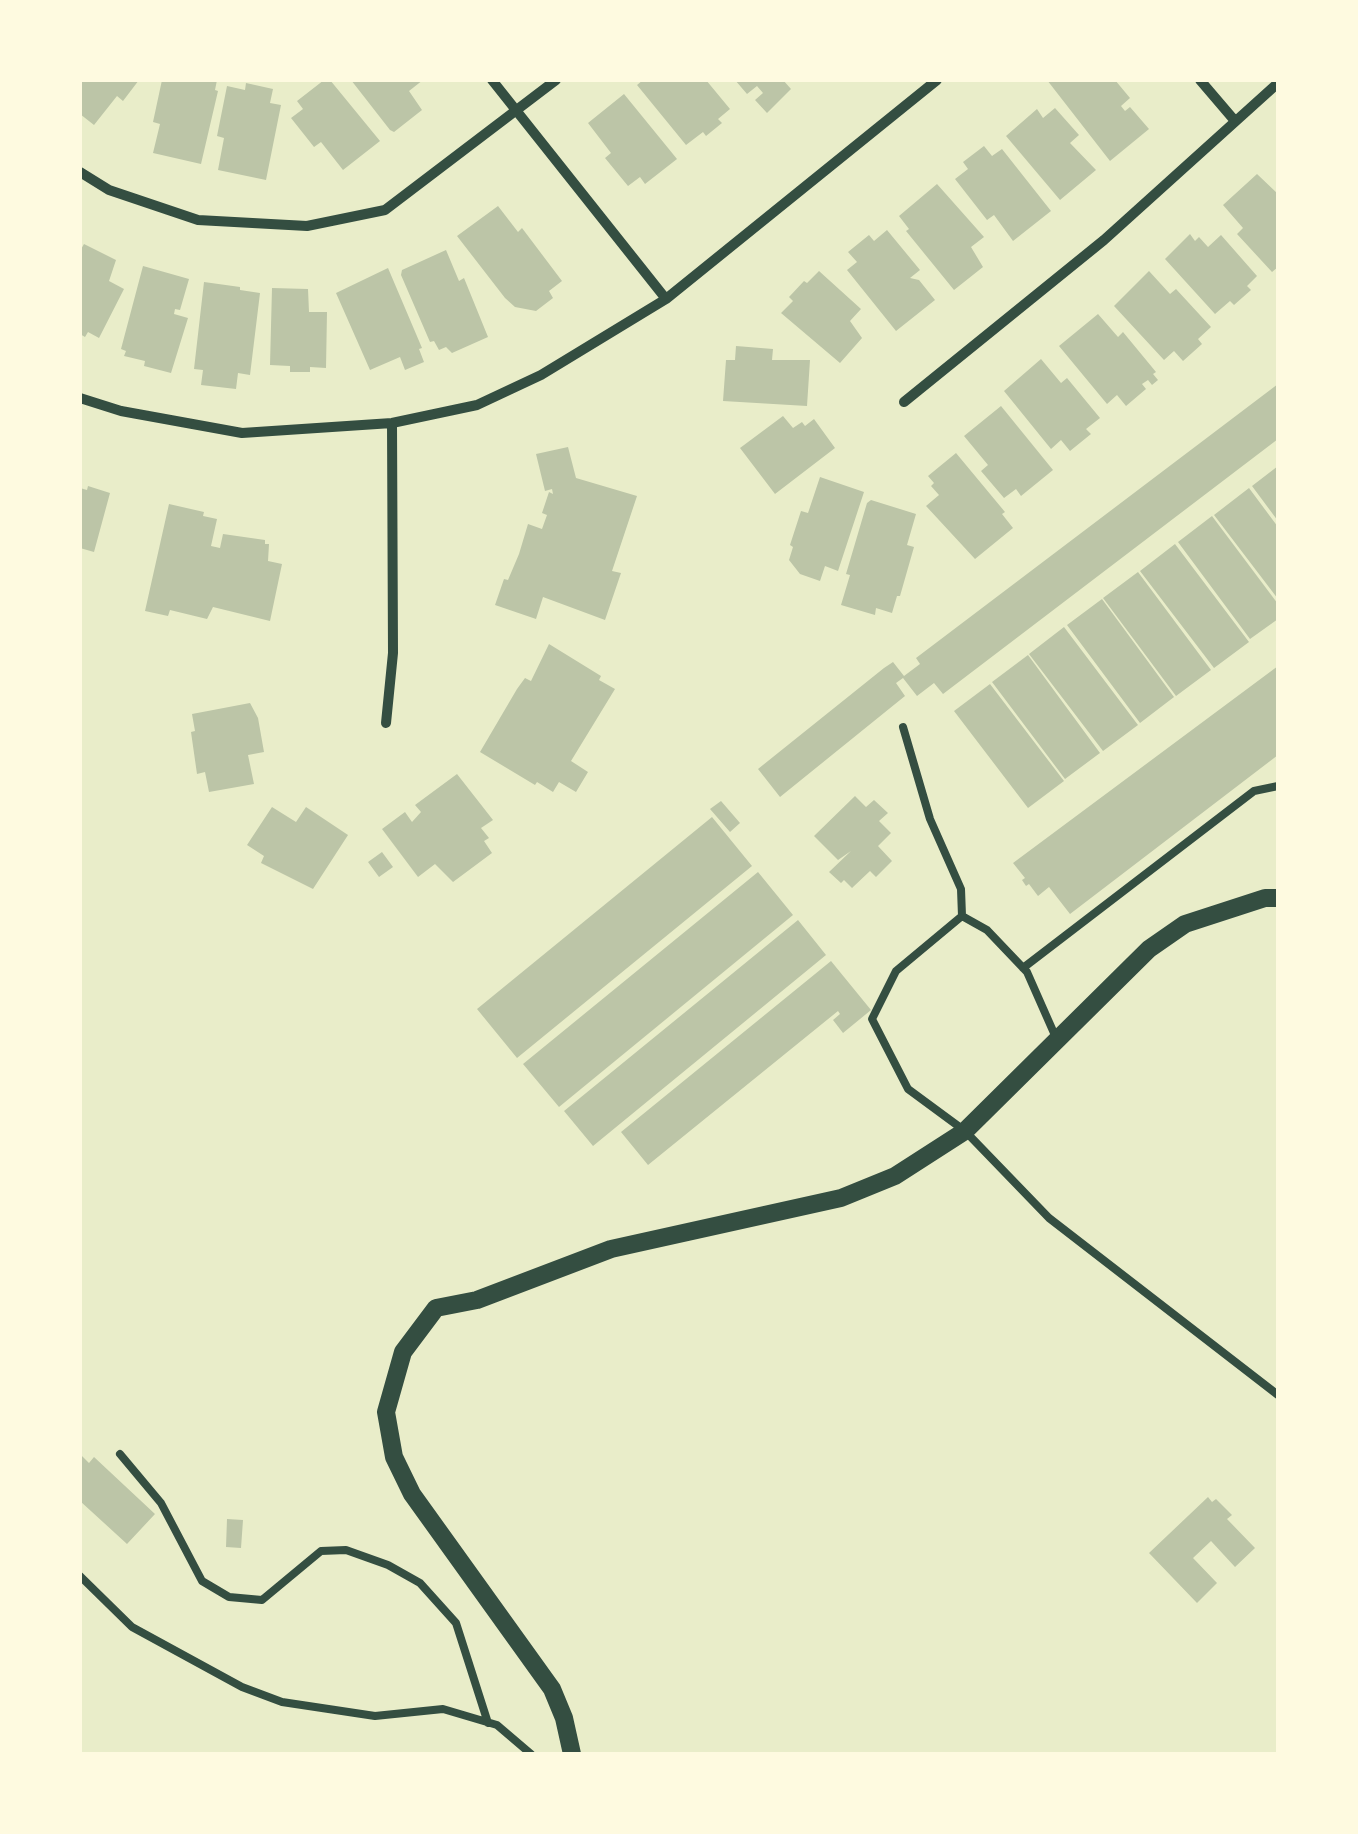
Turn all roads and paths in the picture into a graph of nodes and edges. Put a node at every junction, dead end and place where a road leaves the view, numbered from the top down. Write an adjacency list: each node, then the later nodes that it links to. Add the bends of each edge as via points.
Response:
1 (492, 80): 6 (street)
2 (556, 80): 6 (street)
3 (936, 80): 9 (street)
4 (1200, 80): 7 (street)
5 (1278, 82): 7 (street)
6 (517, 112): 8 (street, via 385,210 306,226 198,220 109,190); 9 (street)
7 (1235, 122): 11 (street, via 1104,240)
8 (80, 172)
9 (666, 299): 12 (street, via 542,375 477,405)
10 (80, 398): 12 (street, via 242,432)
11 (904, 402)
12 (392, 423): 13 (street, via 393,654)
13 (386, 723)
14 (903, 726): 17 (lane, via 930,819 960,889)
15 (1278, 786): 18 (lane, via 1254,791)
16 (1278, 898): 19 (street, via 1184,924 1148,949)
17 (962, 916): 18 (lane); 20 (lane, via 896,971 872,1019 908,1088)
18 (1023, 968): 19 (lane)
19 (1057, 1040): 20 (street)
20 (965, 1132): 21 (lane, via 1049,1218); 26 (street, via 894,1176 841,1198 610,1249 476,1300 436,1308 413,1336 386,1412 394,1457 412,1494 552,1689)
21 (1278, 1394)
22 (120, 1454): 24 (lane, via 160,1503 202,1581 230,1597 262,1600 321,1551 346,1550 420,1583 456,1623)
23 (80, 1576): 24 (lane, via 132,1627 282,1702 375,1716 443,1709)
24 (488, 1722): 25 (lane)
25 (530, 1754)
26 (572, 1754)

